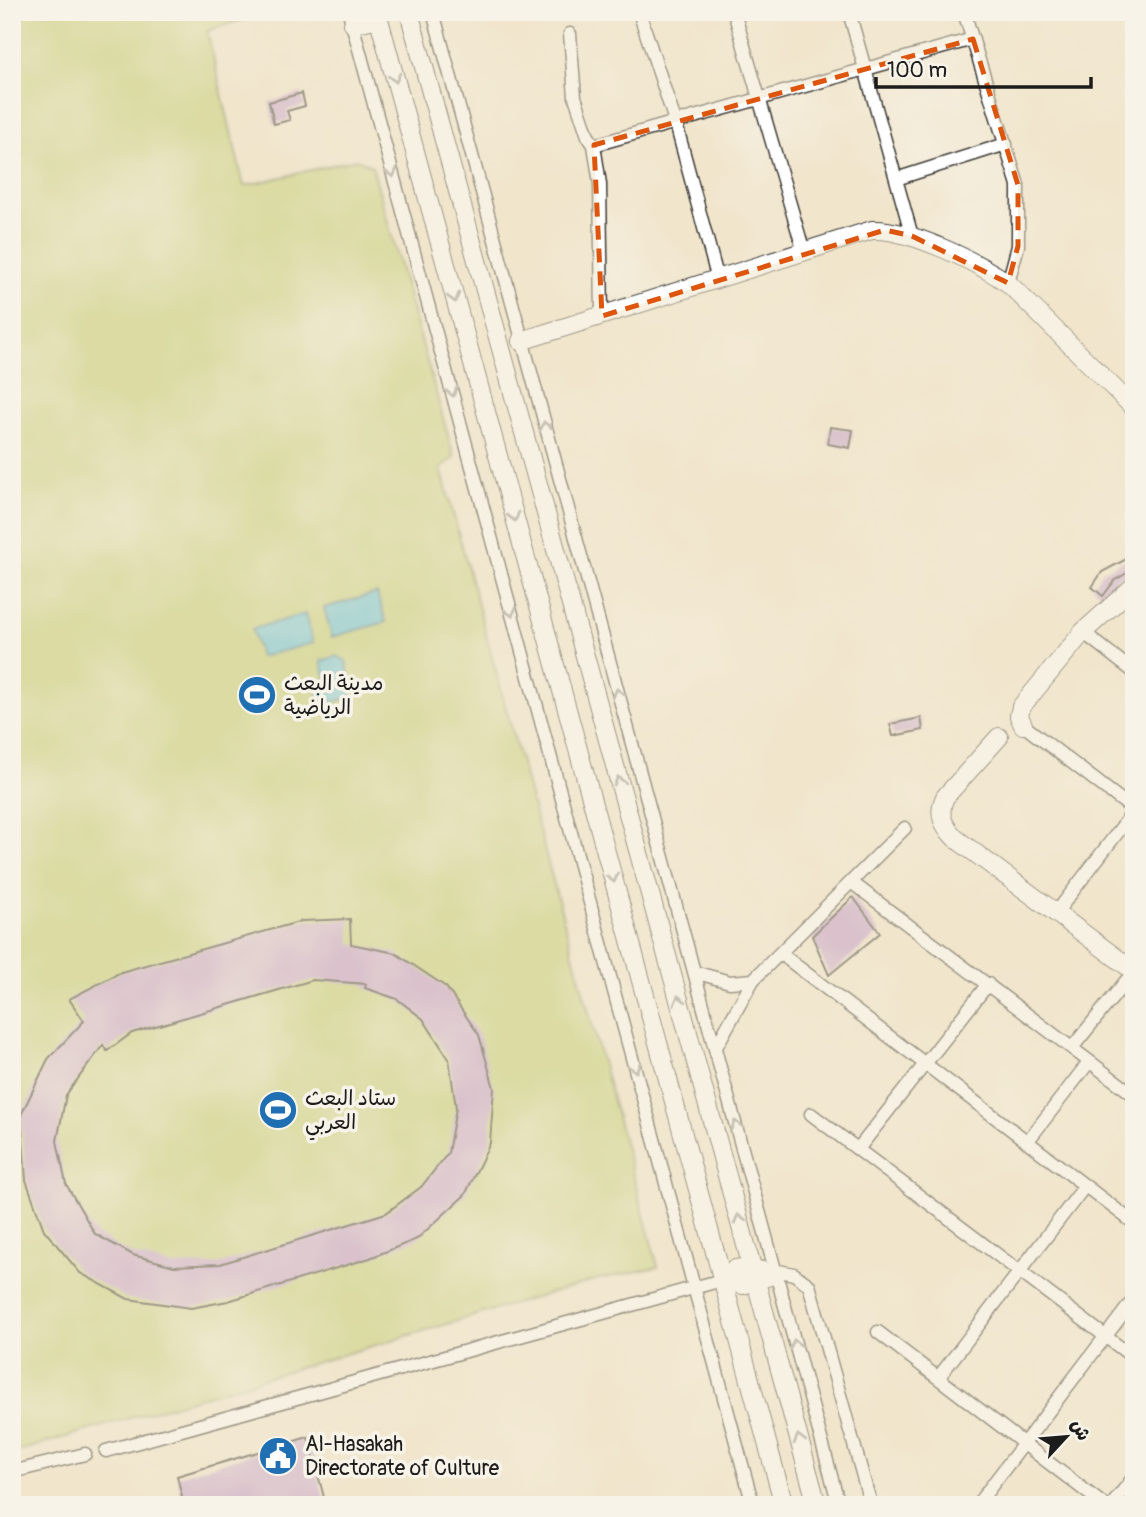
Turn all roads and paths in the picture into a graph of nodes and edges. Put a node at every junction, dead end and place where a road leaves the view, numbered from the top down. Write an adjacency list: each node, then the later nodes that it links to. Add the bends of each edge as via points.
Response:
1 (409, 12): 50 (main road, one-way to 1)
2 (433, 12): 22 (street)
3 (639, 12): 13 (street)
4 (734, 12): 12 (street)
5 (849, 12): 11 (street)
6 (964, 12): 10 (street)
7 (377, 15): 8 (main road); 51 (main road, one-way to 51)
8 (351, 18): 52 (street, one-way to 52)
9 (570, 34): 15 (street, via 575,97)
10 (973, 38): 11 (street); 14 (street)
11 (865, 69): 12 (street); 16 (street)
12 (758, 99): 13 (street); 18 (street)
13 (676, 124): 15 (street); 19 (street)
14 (1006, 144): 16 (street); 20 (street, via 1019,206 1018,246)
15 (594, 145): 21 (street, via 600,184)
16 (896, 179): 17 (street)
17 (912, 236): 18 (main road, via 872,230); 20 (main road)
18 (804, 252): 19 (main road)
19 (718, 280): 21 (main road)
20 (1007, 283): 23 (main road)
21 (602, 316): 22 (main road)
22 (521, 341): 35 (street, one-way to 22)
23 (1134, 408)
24 (1134, 586): 25 (main road)
25 (1083, 632): 26 (street); 27 (main road, via 1021,708)
26 (1134, 672)
27 (1023, 725): 29 (street)
28 (999, 737): 32 (main road, via 945,797 943,823 955,838)
29 (1134, 811): 32 (street)
30 (905, 828): 31 (street)
31 (851, 882): 33 (street); 37 (street)
32 (1056, 913): 34 (main road)
33 (781, 954): 36 (street); 41 (street)
34 (1134, 971): 38 (street)
35 (694, 972): 36 (street, via 730,982); 39 (street)
36 (753, 980): 39 (street)
37 (988, 984): 38 (street); 41 (street)
38 (1072, 1048): 40 (street)
39 (715, 1049): 48 (street, one-way to 39)
40 (1089, 1062): 42 (street); 44 (street)
41 (925, 1064): 44 (street); 45 (street)
42 (1134, 1095)
43 (811, 1114): 45 (street)
44 (1027, 1142): 46 (street)
45 (858, 1149): 49 (street)
46 (1085, 1186): 47 (street); 49 (street)
47 (1134, 1223)
48 (776, 1271): 50 (main road); 66 (street, one-way to 48); 67 (street, via 793,1274 809,1285)
49 (1020, 1272): 55 (street); 57 (street)
50 (754, 1273): 51 (main road, via 735,1286); 65 (main road, one-way to 50)
51 (722, 1280): 52 (street); 64 (main road)
52 (693, 1286): 59 (street); 63 (street)
53 (1134, 1299): 55 (street)
54 (878, 1332): 57 (street)
55 (1105, 1336): 56 (street); 58 (street)
56 (1134, 1358)
57 (938, 1378): 58 (street)
58 (1023, 1443): 68 (street); 69 (street)
59 (106, 1451)
60 (85, 1454): 61 (street)
61 (12, 1472)
62 (1134, 1478): 70 (street)
63 (753, 1505)
64 (784, 1505)
65 (817, 1505)
66 (839, 1505)
67 (871, 1505)
68 (977, 1505)
69 (1104, 1505)
70 (1112, 1505)

